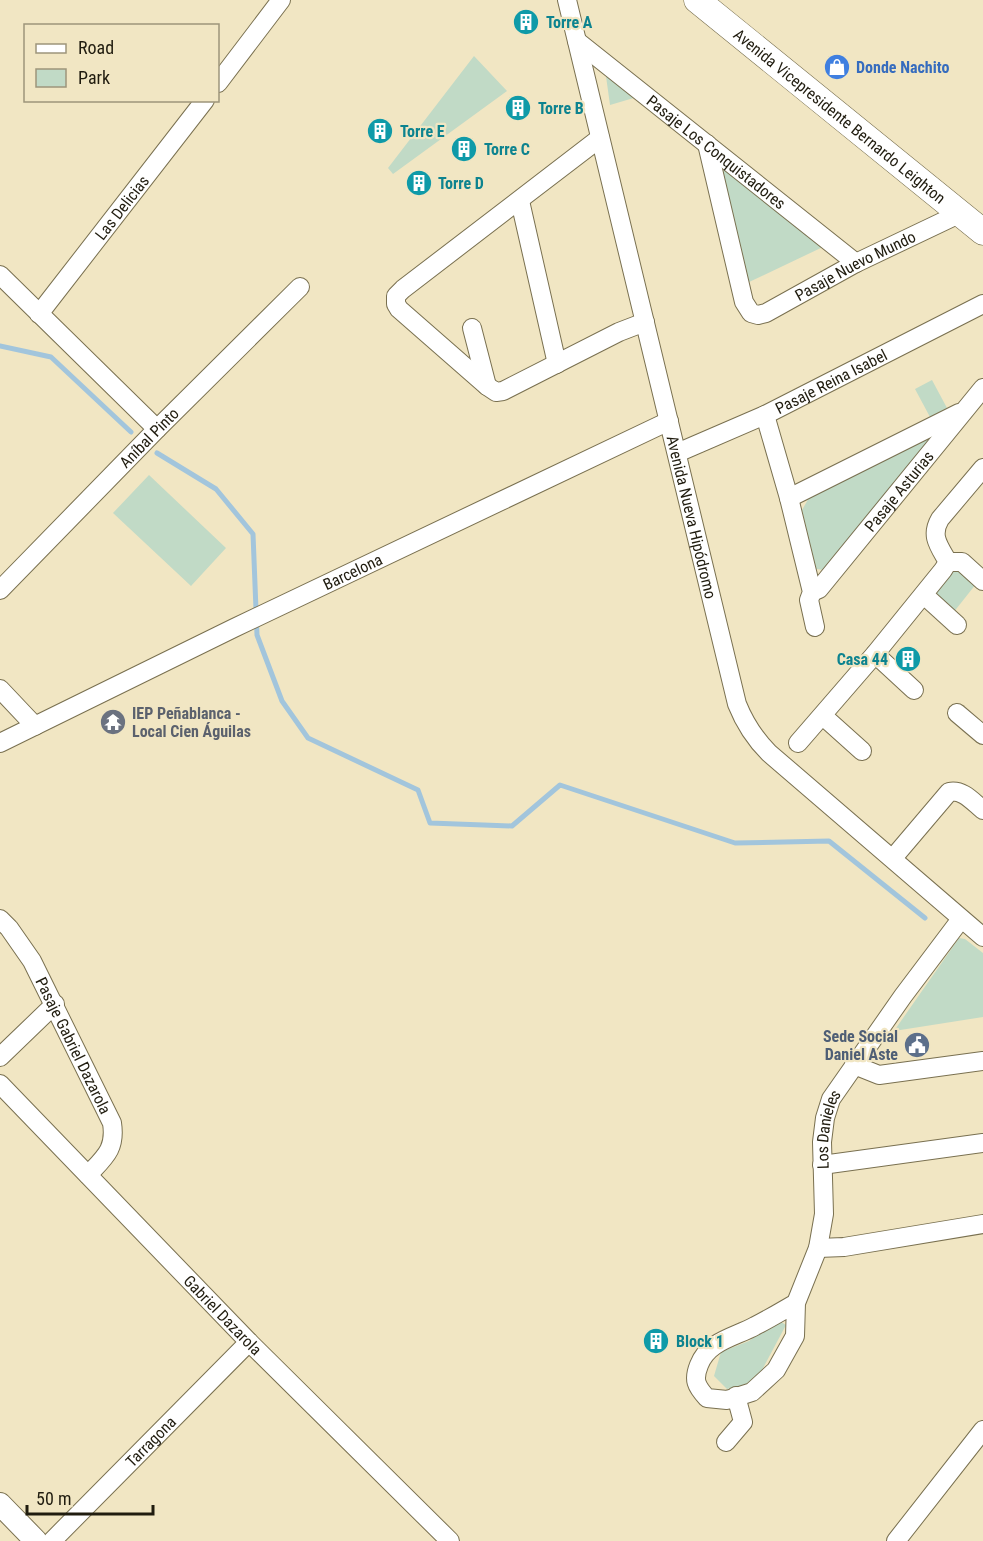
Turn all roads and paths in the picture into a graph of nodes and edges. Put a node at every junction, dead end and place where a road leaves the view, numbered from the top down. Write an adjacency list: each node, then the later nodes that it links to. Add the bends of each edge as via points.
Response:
1 (281, 0): 5 (street)
2 (567, 0): 4 (street, Avenida Nueva Hipódromo)
3 (697, 0): 10 (main road, Avenida Vicepresidente Bernardo Leighton)
4 (577, 41): 7 (street, Avenida Nueva Hipódromo); 8 (street, Pasaje Los Conquistadores)
5 (219, 83)
6 (203, 102): 16 (street, Las Delicias)
7 (600, 138): 9 (street); 17 (street, Avenida Nueva Hipódromo)
8 (707, 144): 12 (street, Pasaje Los Conquistadores); 12 (street, Pasaje Nuevo Mundo, via 744,302 751,313 766,313)
9 (520, 201): 19 (street); 20 (street, via 403,289 395,300 399,309)
10 (961, 213): 11 (main road, Avenida Vicepresidente Bernardo Leighton); 12 (street, Pasaje Nuevo Mundo)
11 (983, 232)
12 (856, 263)
13 (0, 275): 16 (street)
14 (300, 287): 25 (street, Aníbal Pinto)
15 (983, 304): 23 (street, Pasaje Reina Isabel)
16 (39, 314): 25 (street)
17 (645, 322): 19 (street); 24 (street, Avenida Nueva Hipódromo)
18 (472, 328): 20 (street)
19 (558, 364): 20 (street, via 503,391 496,392)
20 (487, 386)
21 (983, 388): 22 (street, Pasaje Asturias)
22 (966, 409): 28 (street); 32 (street, Pasaje Asturias, via 819,589)
23 (765, 415): 26 (street, Pasaje Reina Isabel); 28 (street)
24 (669, 421): 26 (street, Avenida Nueva Hipódromo); 41 (street, Barcelona)
25 (157, 429): 31 (street, Aníbal Pinto)
26 (677, 453): 47 (street, Avenida Nueva Hipódromo, via 744,722 769,753)
27 (982, 470): 29 (street, via 935,528)
28 (789, 498): 32 (street)
29 (948, 562): 30 (street, via 962,562); 33 (street)
30 (983, 580)
31 (0, 590)
32 (812, 592): 35 (street, via 809,600)
33 (924, 595): 34 (street); 36 (street)
34 (957, 625)
35 (815, 627)
36 (875, 654): 38 (street); 40 (street)
37 (0, 688): 41 (street)
38 (914, 690)
39 (957, 713): 42 (street)
40 (823, 716): 44 (street); 45 (street)
41 (35, 726): 43 (street, Barcelona)
42 (983, 735)
43 (0, 743)
44 (798, 743)
45 (862, 751)
46 (983, 810): 47 (street, via 963,793 950,792)
47 (893, 858): 49 (street, Avenida Nueva Hipódromo)
48 (0, 919): 51 (street, Pasaje Gabriel Dazarola, via 32,961)
49 (961, 919): 50 (street, Avenida Nueva Hipódromo); 54 (street, Los Danieles)
50 (983, 937)
51 (55, 1004): 52 (street); 58 (street, Pasaje Gabriel Dazarola, via 112,1123 112,1145)
52 (0, 1058)
53 (983, 1061): 54 (street, via 879,1075)
54 (854, 1065): 57 (street, Los Danieles, via 831,1099 825,1118)
55 (0, 1084): 58 (street, Gabriel Dazarola)
56 (983, 1143): 57 (street)
57 (822, 1165): 60 (street, Los Danieles, via 824,1214)
58 (88, 1175): 62 (street, Gabriel Dazarola)
59 (983, 1224): 60 (street)
60 (818, 1248): 61 (street, Los Danieles)
61 (796, 1303): 63 (street, via 795,1336 776,1370 752,1392); 63 (street, via 718,1343 703,1356 696,1373 697,1387 707,1398 727,1400)
62 (249, 1342): 68 (street, Tarragona); 69 (street, Gabriel Dazarola)
63 (735, 1396): 65 (street, via 743,1422)
64 (983, 1430): 70 (street)
65 (726, 1442)
66 (0, 1504): 67 (street)
67 (36, 1541)
68 (52, 1541)
69 (450, 1541)
70 (896, 1541)

